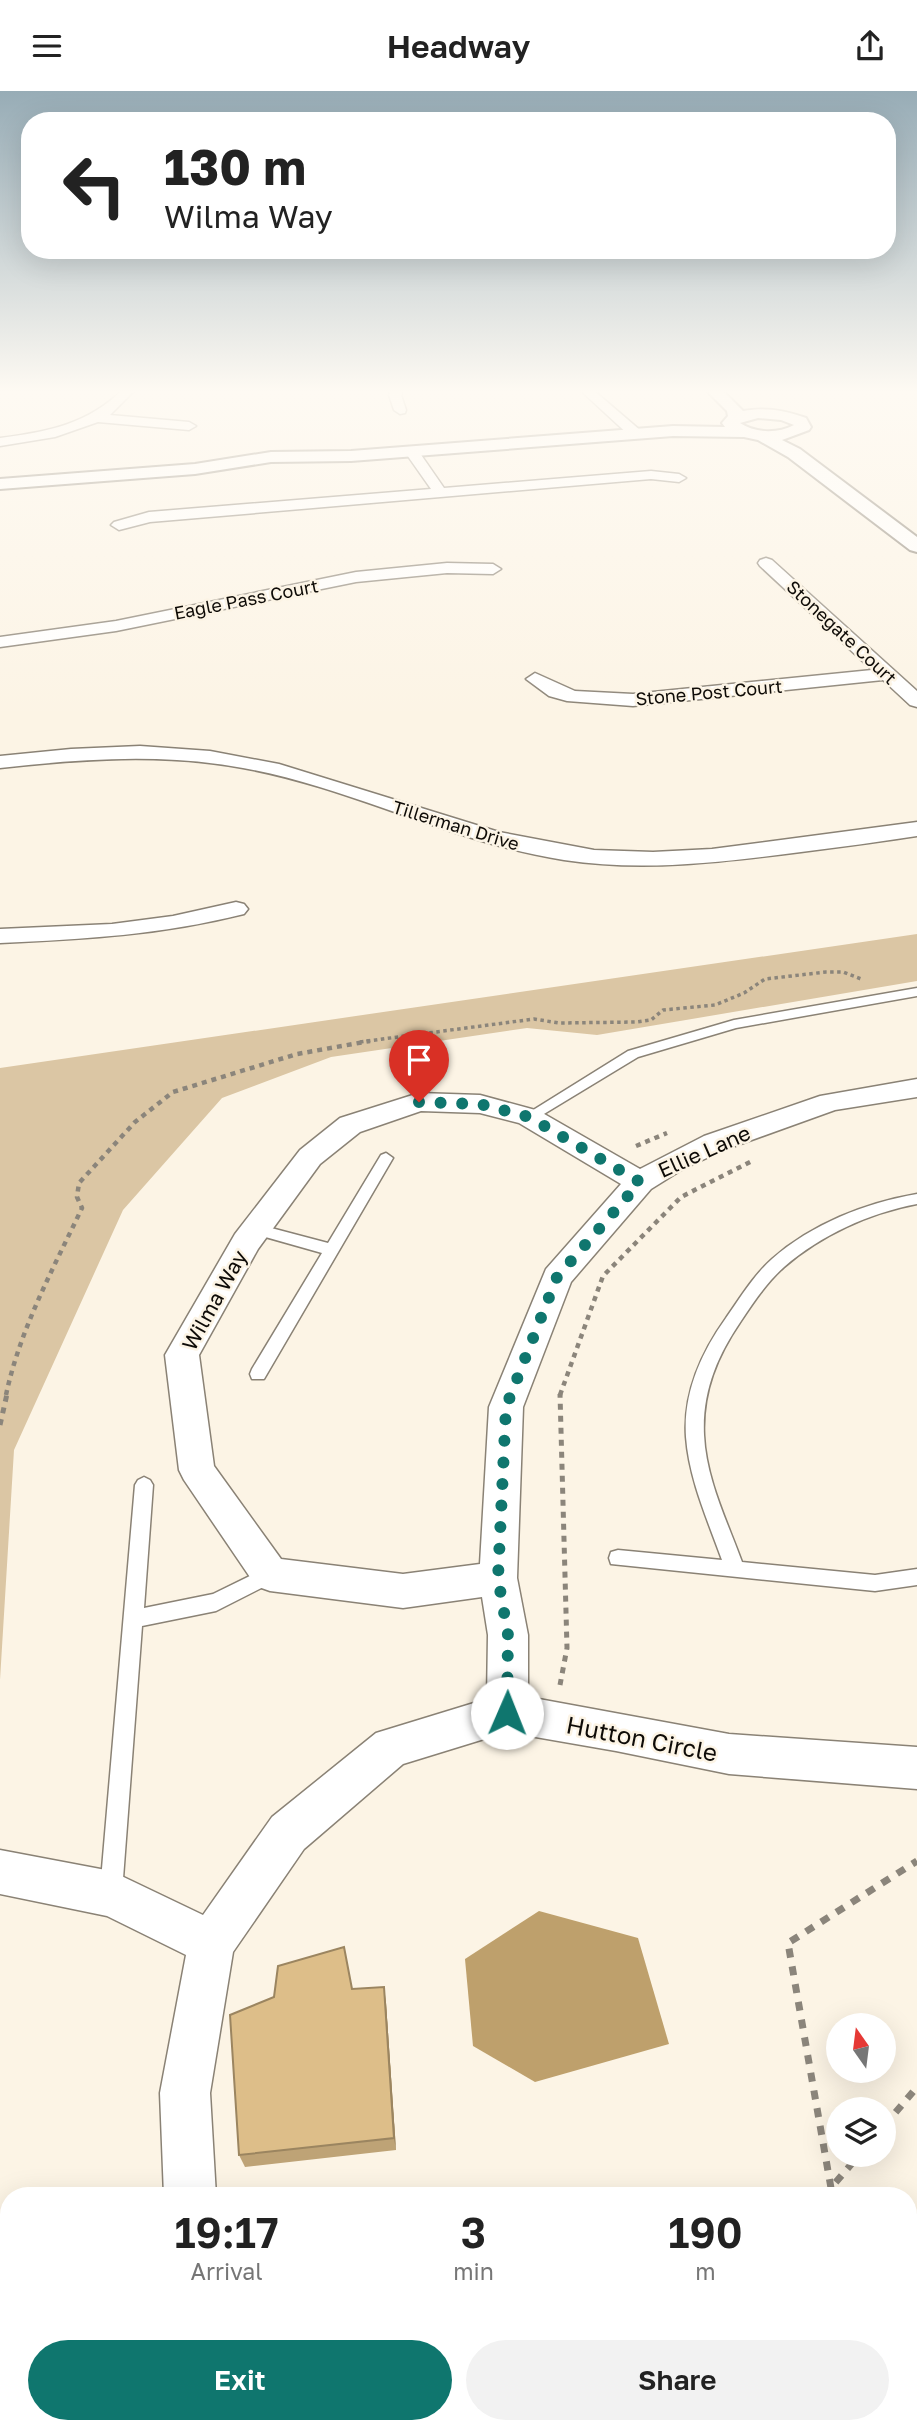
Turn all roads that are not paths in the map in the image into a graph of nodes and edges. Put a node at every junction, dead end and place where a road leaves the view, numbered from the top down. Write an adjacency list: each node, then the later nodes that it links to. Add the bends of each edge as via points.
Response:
1 (366, 498): 4 (street, via 149,517)
2 (854, 498): 6 (main road)
3 (879, 498): 5 (main road)
4 (119, 525)
5 (917, 526)
6 (917, 546)
7 (766, 562): 10 (street, Stonegate Court)
8 (493, 569): 9 (street, Eagle Pass Court, via 462,567 345,580 84,632)
9 (0, 642)
10 (887, 674): 11 (street, Stone Post Court, via 633,700 574,697); 12 (street, Stonegate Court)
11 (535, 679)
12 (917, 701)
13 (0, 762): 14 (street, Tillerman Drive, via 129,751 211,756 280,770 522,846 597,857 720,856)
14 (917, 829)
15 (236, 909): 16 (street, via 112,931)
16 (0, 936)
17 (917, 992): 19 (lane, via 734,1024 634,1053)
18 (917, 1088): 21 (street, Ellie Lane, via 830,1102 714,1143)
19 (529, 1117): 21 (street, Wilma Way); 23 (street, Wilma Way, via 480,1104 419,1102 350,1125 310,1157)
20 (386, 1158): 24 (lane)
21 (640, 1182): 31 (street, Ellie Lane, via 557,1277 506,1407)
22 (917, 1199): 28 (lane, via 894,1202 836,1226 777,1263 707,1361 695,1421 698,1444 703,1479)
23 (256, 1229): 24 (lane); 29 (street, Wilma Way, via 182,1355 197,1470)
24 (332, 1250): 25 (lane)
25 (258, 1374)
26 (144, 1485): 32 (lane)
27 (618, 1557): 28 (lane)
28 (735, 1568): 30 (lane, via 875,1583)
29 (270, 1574): 31 (street, via 403,1591); 32 (lane, via 216,1602)
30 (917, 1577)
31 (498, 1578): 33 (street, Ellie Lane, via 508,1635)
32 (135, 1619): 36 (lane)
33 (507, 1713): 34 (street, Hutton Circle, via 729,1754); 37 (street, Hutton Circle, via 391,1747 288,1833)
34 (917, 1768)
35 (0, 1872): 36 (street)
36 (111, 1894): 37 (street)
37 (211, 1943): 38 (street, Hutton Circle, via 185,2093)
38 (190, 2187)

